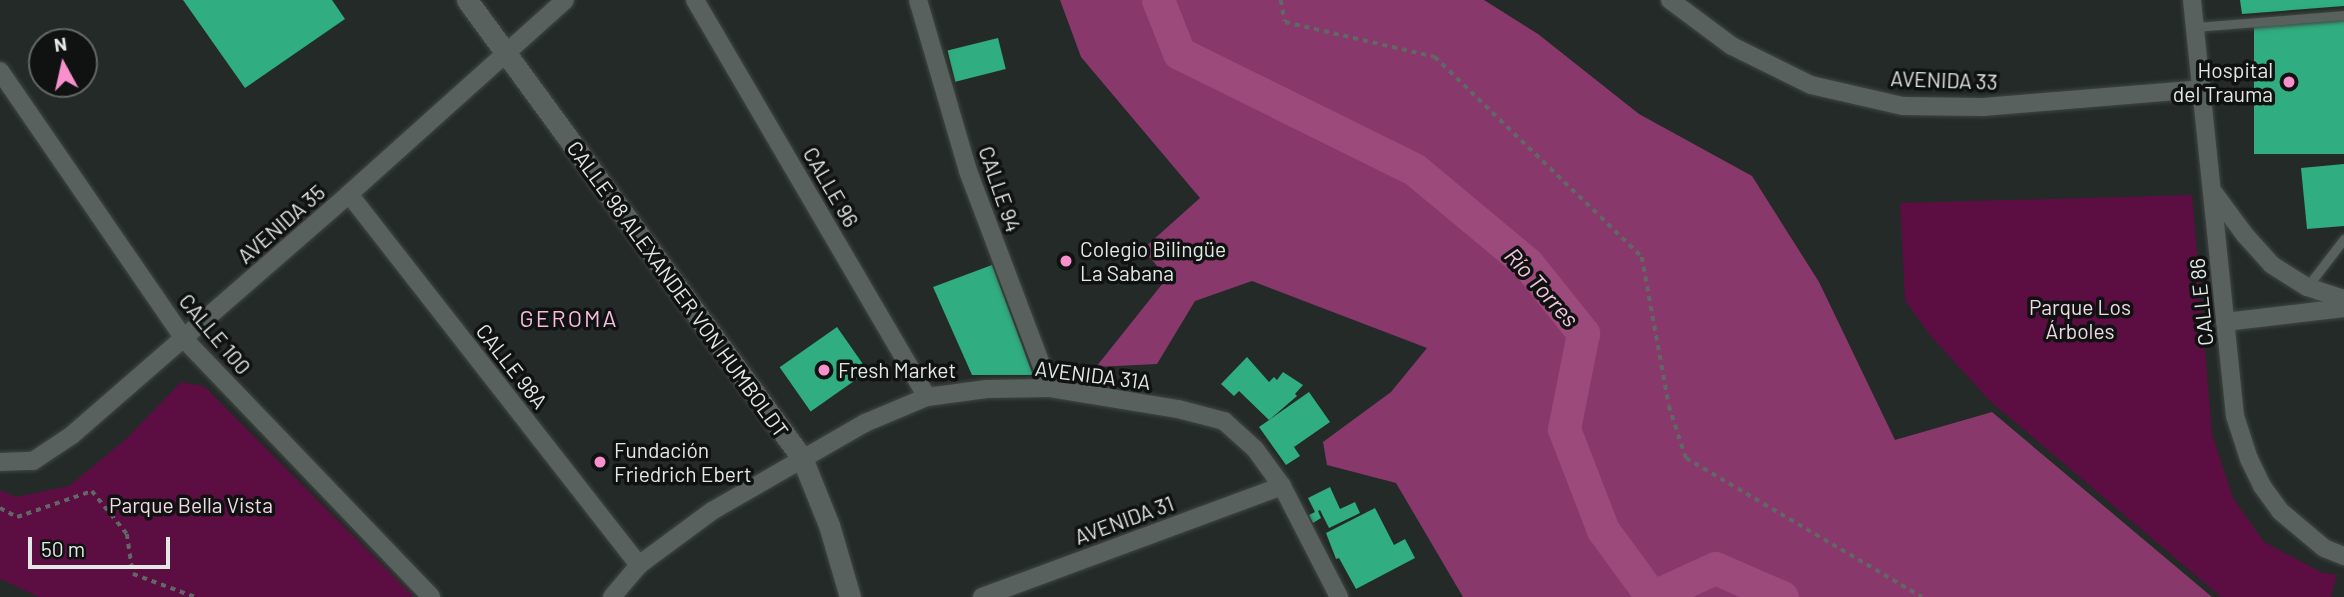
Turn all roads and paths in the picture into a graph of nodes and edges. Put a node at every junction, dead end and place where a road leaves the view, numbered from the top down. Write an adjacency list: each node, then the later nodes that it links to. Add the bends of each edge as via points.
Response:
1 (467, 0): 10 (street, CALLE 98 ALEXANDER VON HUMBOLDT)
2 (565, 0): 10 (street, AVENIDA 35)
3 (695, 0): 22 (street, CALLE 96)
4 (918, 0): 21 (street, CALLE 94, via 968,171)
5 (1281, 0): 35 (path, via 1285,22 1435,57 1642,257 1669,406 1686,458)
6 (1670, 0): 12 (street, AVENIDA 33, via 1732,46 1811,85 1903,106 1983,107)
7 (2192, 0): 9 (street, CALLE 86)
8 (2344, 15): 9 (lane)
9 (2195, 27): 12 (street, CALLE 86)
10 (506, 54): 14 (street, AVENIDA 35); 23 (street, CALLE 98 ALEXANDER VON HUMBOLDT)
11 (0, 71): 20 (street, CALLE 100)
12 (2200, 89): 13 (street, CALLE 86)
13 (2212, 190): 16 (street, via 2272,265); 19 (street, CALLE 86)
14 (349, 194): 20 (street, AVENIDA 35); 28 (street, CALLE 98A)
15 (2344, 239): 16 (lane)
16 (2307, 287): 17 (street)
17 (2344, 299)
18 (2344, 308): 19 (street)
19 (2225, 322): 27 (street, CALLE 86, via 2235,416 2262,486 2280,511 2324,548)
20 (184, 339): 24 (street, AVENIDA 35, via 72,435 33,461); 30 (street, CALLE 100)
21 (1050, 388): 22 (street, AVENIDA 31A, via 986,389); 25 (street, AVENIDA 31A, via 1224,421 1255,449)
22 (928, 397): 23 (street, AVENIDA 31A, via 865,423)
23 (802, 458): 28 (street, AVENIDA 31A, via 712,511); 32 (street, CALLE 98 ALEXANDER VON HUMBOLDT, via 829,525)
24 (8, 463)
25 (1282, 486): 33 (street, AVENIDA 31); 34 (street, AVENIDA 31A)
26 (0, 508): 29 (path, via 17,517 92,491 127,534 133,574)
27 (2344, 556)
28 (639, 565): 31 (street, AVENIDA 31A)
29 (195, 597)
30 (431, 597)
31 (611, 597)
32 (850, 597)
33 (982, 597)
34 (1339, 597)
35 (1922, 597)

